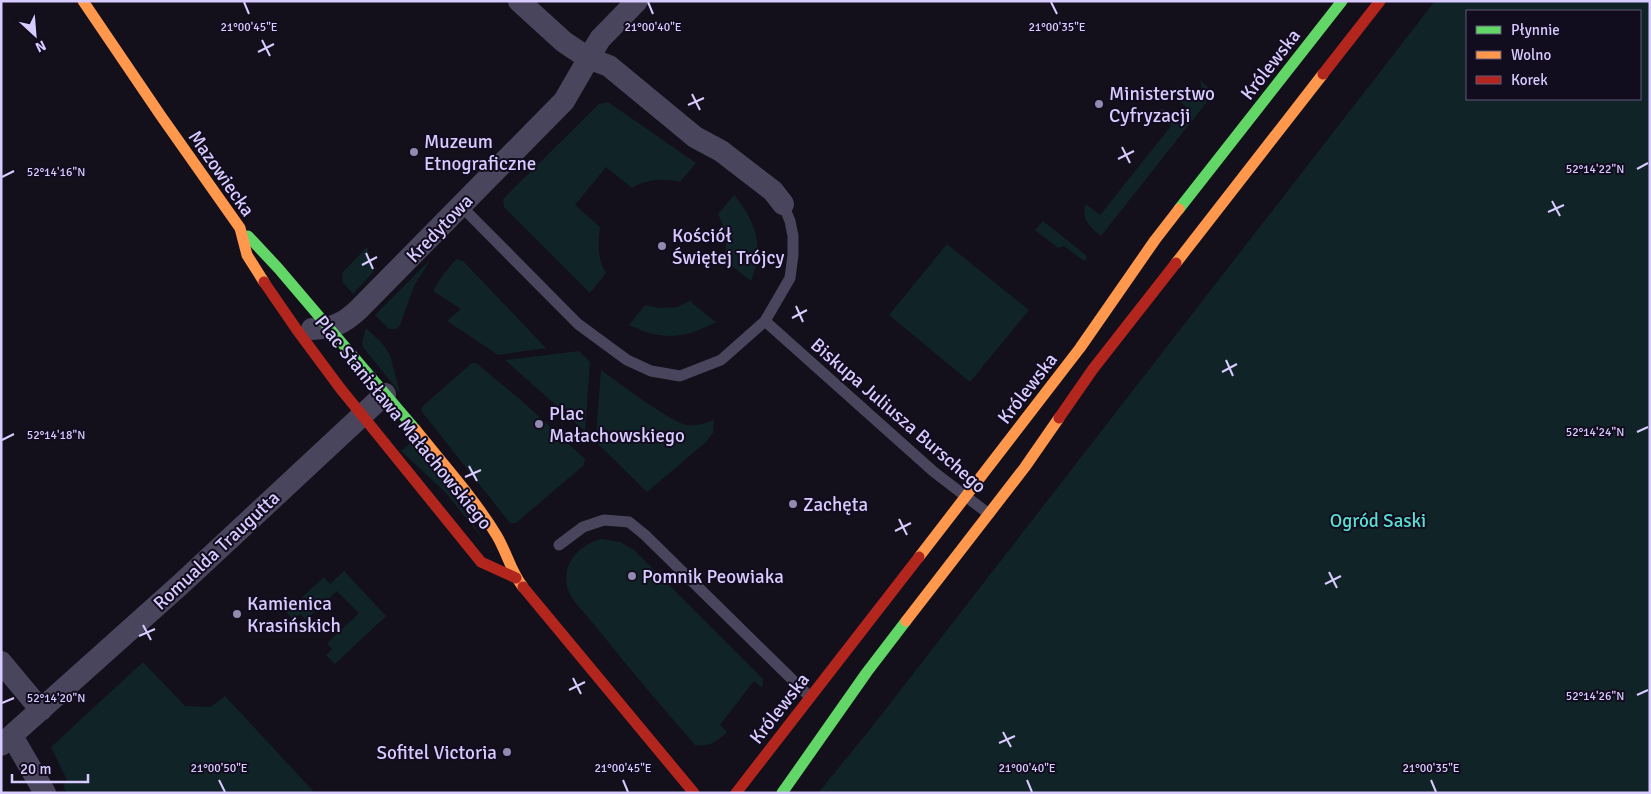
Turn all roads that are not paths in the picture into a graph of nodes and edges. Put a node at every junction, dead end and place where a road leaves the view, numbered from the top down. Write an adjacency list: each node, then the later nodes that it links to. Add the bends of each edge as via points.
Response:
1 (83, 1): 9 (street, Mazowiecka)
2 (519, 1): 6 (street, via 564,42)
3 (637, 1): 6 (street, Kredytowa, via 600,39)
4 (1342, 1): 15 (street, Królewska, via 1155,240 1080,348)
5 (1380, 1): 16 (street, via 1093,369)
6 (588, 58): 7 (street, via 609,66 695,137 721,150 773,190); 8 (street, Kredytowa, via 564,101)
7 (783, 204): 10 (lane, via 792,236 790,278)
8 (461, 206): 10 (lane, via 578,324 627,360 651,371 680,376 721,360); 11 (street, Kredytowa, via 358,310 344,322)
9 (240, 228): 11 (street, Plac Stanisława Małachowskiego); 12 (street, Mazowiecka, via 254,268)
10 (765, 321): 15 (lane, Biskupa Juliusza Burschego)
11 (328, 328): 12 (street, Kredytowa); 13 (street, Plac Stanisława Małachowskiego)
12 (297, 330): 14 (street, Mazowiecka)
13 (385, 394): 14 (street, Romualda Traugutta); 18 (street, Plac Stanisława Małachowskiego, via 490,523)
14 (362, 416): 18 (street, Plac Stanisława Małachowskiego, via 481,562); 21 (street, Romualda Traugutta)
15 (965, 496): 16 (lane, Biskupa Juliusza Burschego); 20 (street, Królewska)
16 (989, 514): 26 (street, via 867,672)
17 (559, 545): 20 (lane, via 593,522 629,522)
18 (516, 578): 24 (street, Plac Stanisława Małachowskiego)
19 (1, 662): 21 (street)
20 (810, 697): 25 (street, Królewska)
21 (41, 710): 22 (street, Romualda Traugutta)
22 (6, 741): 23 (street)
23 (45, 793)
24 (694, 793)
25 (736, 793)
26 (782, 793)

